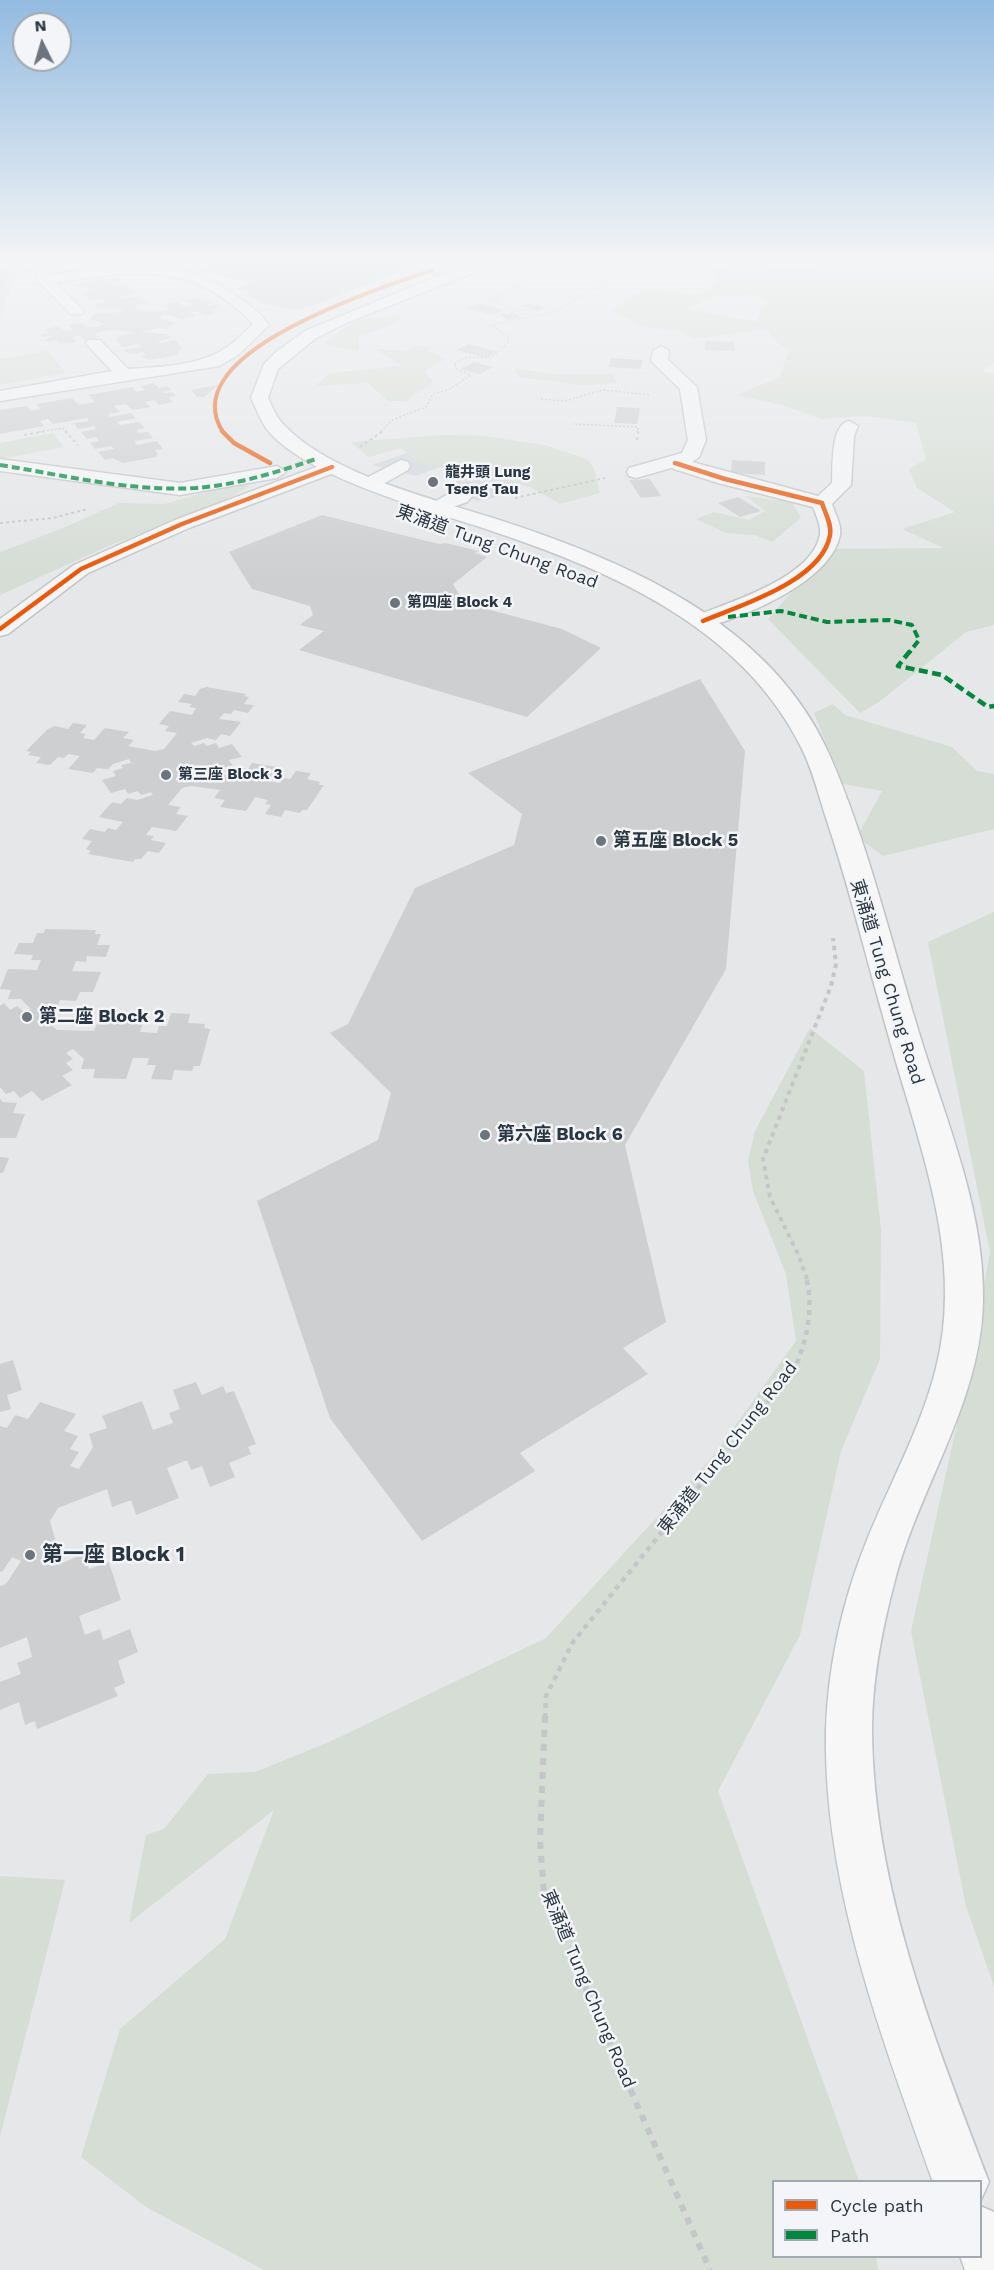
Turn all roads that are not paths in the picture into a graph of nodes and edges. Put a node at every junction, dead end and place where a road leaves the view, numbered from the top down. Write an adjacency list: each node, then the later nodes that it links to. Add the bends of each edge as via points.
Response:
1 (113, 363): 5 (street)
2 (208, 363): 5 (street)
3 (275, 363): 8 (main road, 東涌道 Tung Chung Road, via 260,390 265,415 289,441)
4 (661, 363): 9 (street, via 688,387 697,440 690,457)
5 (124, 374): 6 (street)
6 (0, 396)
7 (849, 426): 13 (street, via 841,485)
8 (330, 461): 10 (street, via 203,487 164,488); 14 (main road, 東涌道 Tung Chung Road, via 386,475); 16 (street, via 81,569)
9 (675, 463): 11 (street); 13 (street)
10 (0, 465)
11 (636, 472)
12 (467, 498): 14 (street)
13 (822, 502): 15 (street, via 830,534 820,558 787,584)
14 (439, 506): 15 (main road, 東涌道 Tung Chung Road, via 609,569)
15 (703, 621): 17 (main road, 東涌道 Tung Chung Road, via 765,674 796,714 817,754 918,1086 962,1251 965,1304 957,1363 933,1435 874,1576 853,1674 850,1720 859,1858 880,1948)
16 (0, 629)
17 (961, 2180)
18 (982, 2237): 19 (main road)
19 (994, 2270)

